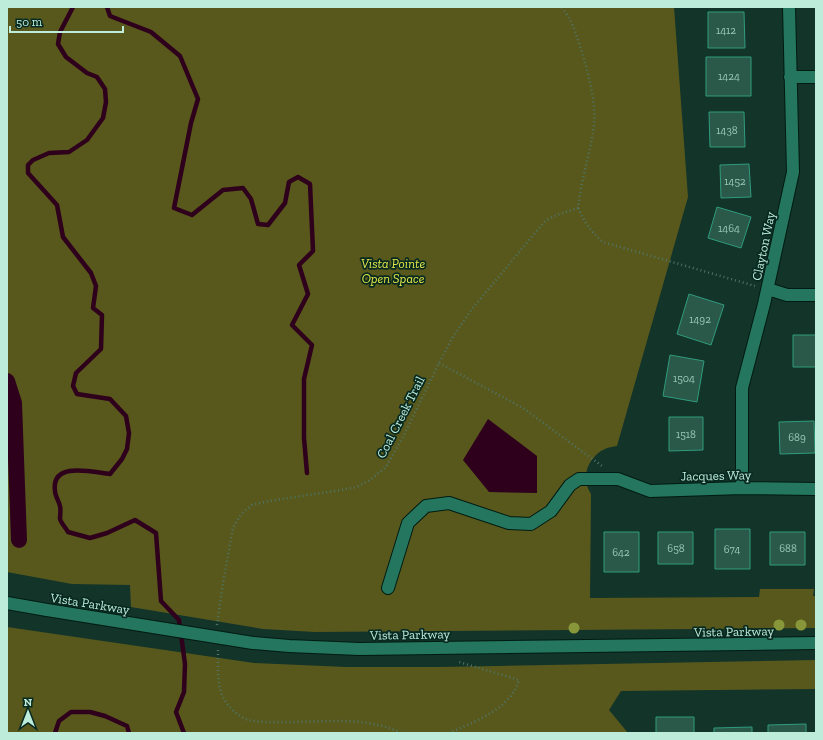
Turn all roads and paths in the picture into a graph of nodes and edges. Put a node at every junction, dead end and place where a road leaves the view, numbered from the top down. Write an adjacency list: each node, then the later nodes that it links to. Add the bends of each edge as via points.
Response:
1 (562, 7): 5 (path, via 576,33 594,105 594,123)
2 (789, 7): 3 (street, Clayton Way)
3 (790, 77): 4 (street); 7 (street, Clayton Way, via 793,172)
4 (816, 77)
5 (578, 208): 6 (path, via 593,234 603,242); 9 (path, Coal Creek Trail, via 545,221 472,309)
6 (753, 285)
7 (768, 289): 8 (street, via 787,295); 11 (street, Clayton Way, via 742,388)
8 (816, 295)
9 (439, 363): 10 (path, via 523,408); 15 (path, Coal Creek Trail, via 386,467 370,480 341,490 252,505 241,514 233,528)
10 (593, 459)
11 (742, 488): 12 (street, Jacques Way); 13 (street, Jacques Way, via 650,491 618,479 579,478 570,484 551,511 532,524 509,523 449,503 426,506 408,523)
12 (816, 489)
13 (388, 588)
14 (7, 603): 16 (street, Vista Parkway, bridge, via 253,643 289,646 360,649)
15 (217, 630)
16 (816, 643)
17 (218, 646): 19 (path, via 220,687 223,696 237,714 247,719 266,722 368,722)
18 (458, 662): 20 (path, via 519,680 513,693 495,712)
19 (402, 733)
20 (450, 733)

